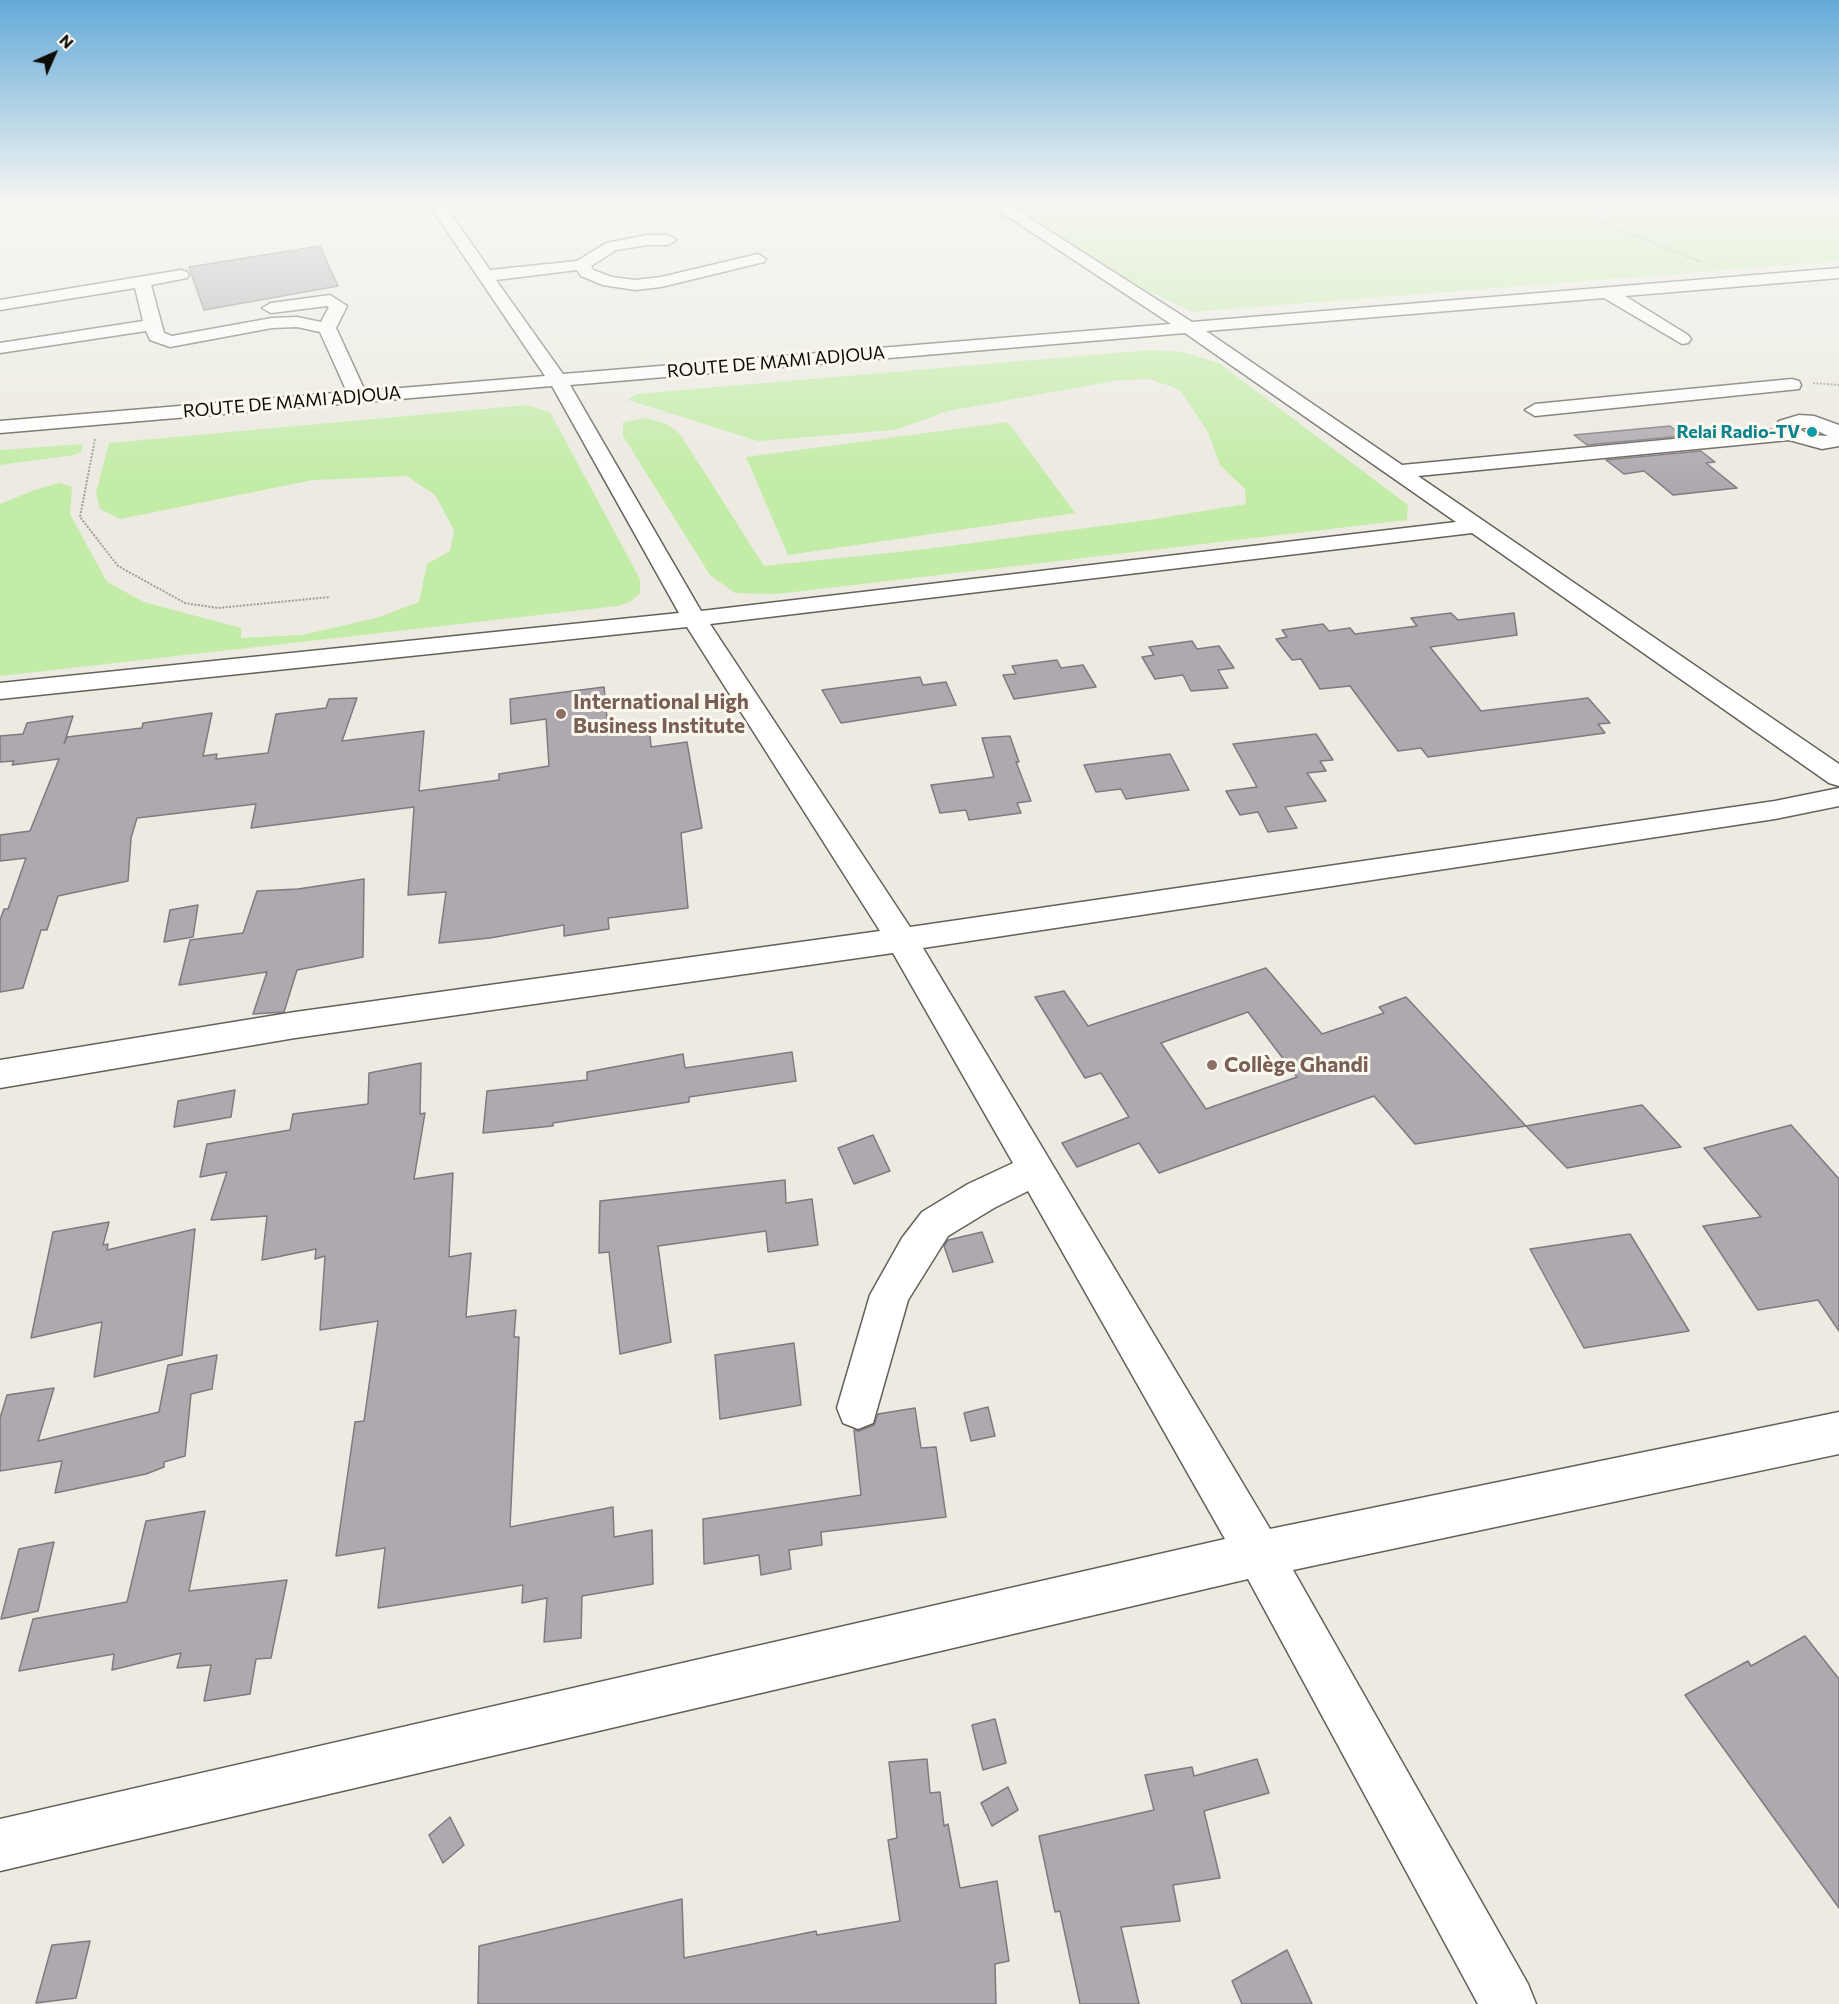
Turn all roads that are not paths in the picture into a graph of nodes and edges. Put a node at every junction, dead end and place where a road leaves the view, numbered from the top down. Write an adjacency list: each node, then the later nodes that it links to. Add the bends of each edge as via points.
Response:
1 (68, 294): 8 (street)
2 (145, 294): 7 (street)
3 (496, 294): 16 (street)
4 (1137, 294): 11 (street)
5 (1589, 294): 11 (street, ROUTE DE MAMI ADJOUA)
6 (1609, 294): 14 (street)
7 (148, 304): 9 (street); 10 (street)
8 (0, 305)
9 (125, 308)
10 (152, 325): 13 (street, via 156,336 170,342); 15 (street)
11 (1189, 327): 16 (street, ROUTE DE MAMI ADJOUA); 27 (street)
12 (327, 328): 13 (street, via 289,322); 13 (street, via 338,306 330,300 246,313); 19 (street)
13 (220, 333)
14 (1682, 339)
15 (0, 348)
16 (558, 381): 19 (street, ROUTE DE MAMI ADJOUA); 29 (street)
17 (1792, 385): 18 (street)
18 (1745, 390): 20 (street); 24 (street)
19 (358, 396): 23 (street, ROUTE DE MAMI ADJOUA)
20 (1626, 401): 22 (street); 22 (street, via 1535,410 1552,425)
21 (1691, 414): 22 (street)
22 (1646, 418)
23 (0, 427)
24 (1792, 428): 25 (street, via 1822,424); 26 (street, via 1813,442); 27 (street, via 1575,447)
25 (1839, 434)
26 (1839, 440)
27 (1402, 471): 28 (street)
28 (1477, 526): 29 (street); 31 (street)
29 (694, 619): 30 (street); 33 (street)
30 (0, 691)
31 (1839, 777)
32 (1839, 797): 33 (street, via 1775,810)
33 (902, 940): 34 (street, via 295,1025); 35 (street)
34 (0, 1074)
35 (1035, 1170): 36 (street, via 981,1196 936,1224 929,1233 890,1295); 38 (street)
36 (858, 1407)
37 (1839, 1432): 38 (street)
38 (1259, 1554): 39 (street); 40 (street)
39 (0, 1845)
40 (1508, 2004)

